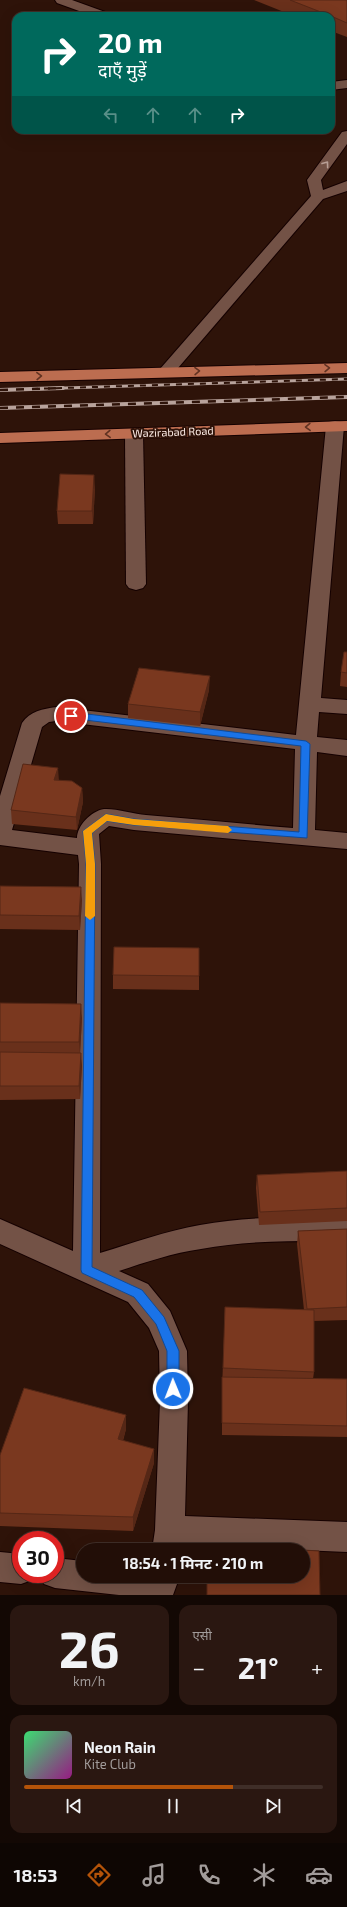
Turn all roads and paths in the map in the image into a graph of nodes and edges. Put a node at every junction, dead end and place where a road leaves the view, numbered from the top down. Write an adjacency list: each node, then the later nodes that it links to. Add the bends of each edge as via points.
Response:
1 (61, 0): 2 (lane)
2 (93, 12)
3 (347, 84): 4 (lane)
4 (335, 86)
5 (347, 135): 7 (lane, one-way to 5, via 314,180)
6 (347, 185): 7 (lane)
7 (318, 196): 9 (lane)
8 (347, 368): 9 (highway, one-way to 8)
9 (166, 372): 10 (highway, one-way to 9)
10 (0, 377)
11 (341, 426): 12 (highway, Wazirabad Road, one-way to 12); 15 (street)
12 (134, 434): 13 (highway, Wazirabad Road, one-way to 13); 14 (street)
13 (0, 438)
14 (136, 584)
15 (311, 704): 16 (street); 17 (street)
16 (347, 707)
17 (306, 744): 18 (street); 19 (street, via 56,714 43,716 33,723); 20 (street)
18 (347, 748)
19 (0, 832)
20 (304, 836): 22 (street); 23 (street, via 134,822 106,817 88,831)
21 (0, 837): 23 (street)
22 (347, 841)
23 (89, 848): 26 (street)
24 (347, 1229): 26 (street, via 264,1230 217,1235 180,1241)
25 (0, 1231): 26 (street)
26 (86, 1270): 28 (street, via 138,1293 160,1320 173,1351 174,1401)
27 (347, 1537): 28 (street)
28 (168, 1540)
29 (0, 1567): 30 (street)
30 (12, 1568)
31 (64, 1574): 32 (street)
32 (76, 1575)
33 (145, 1583): 34 (street)
34 (163, 1585)

